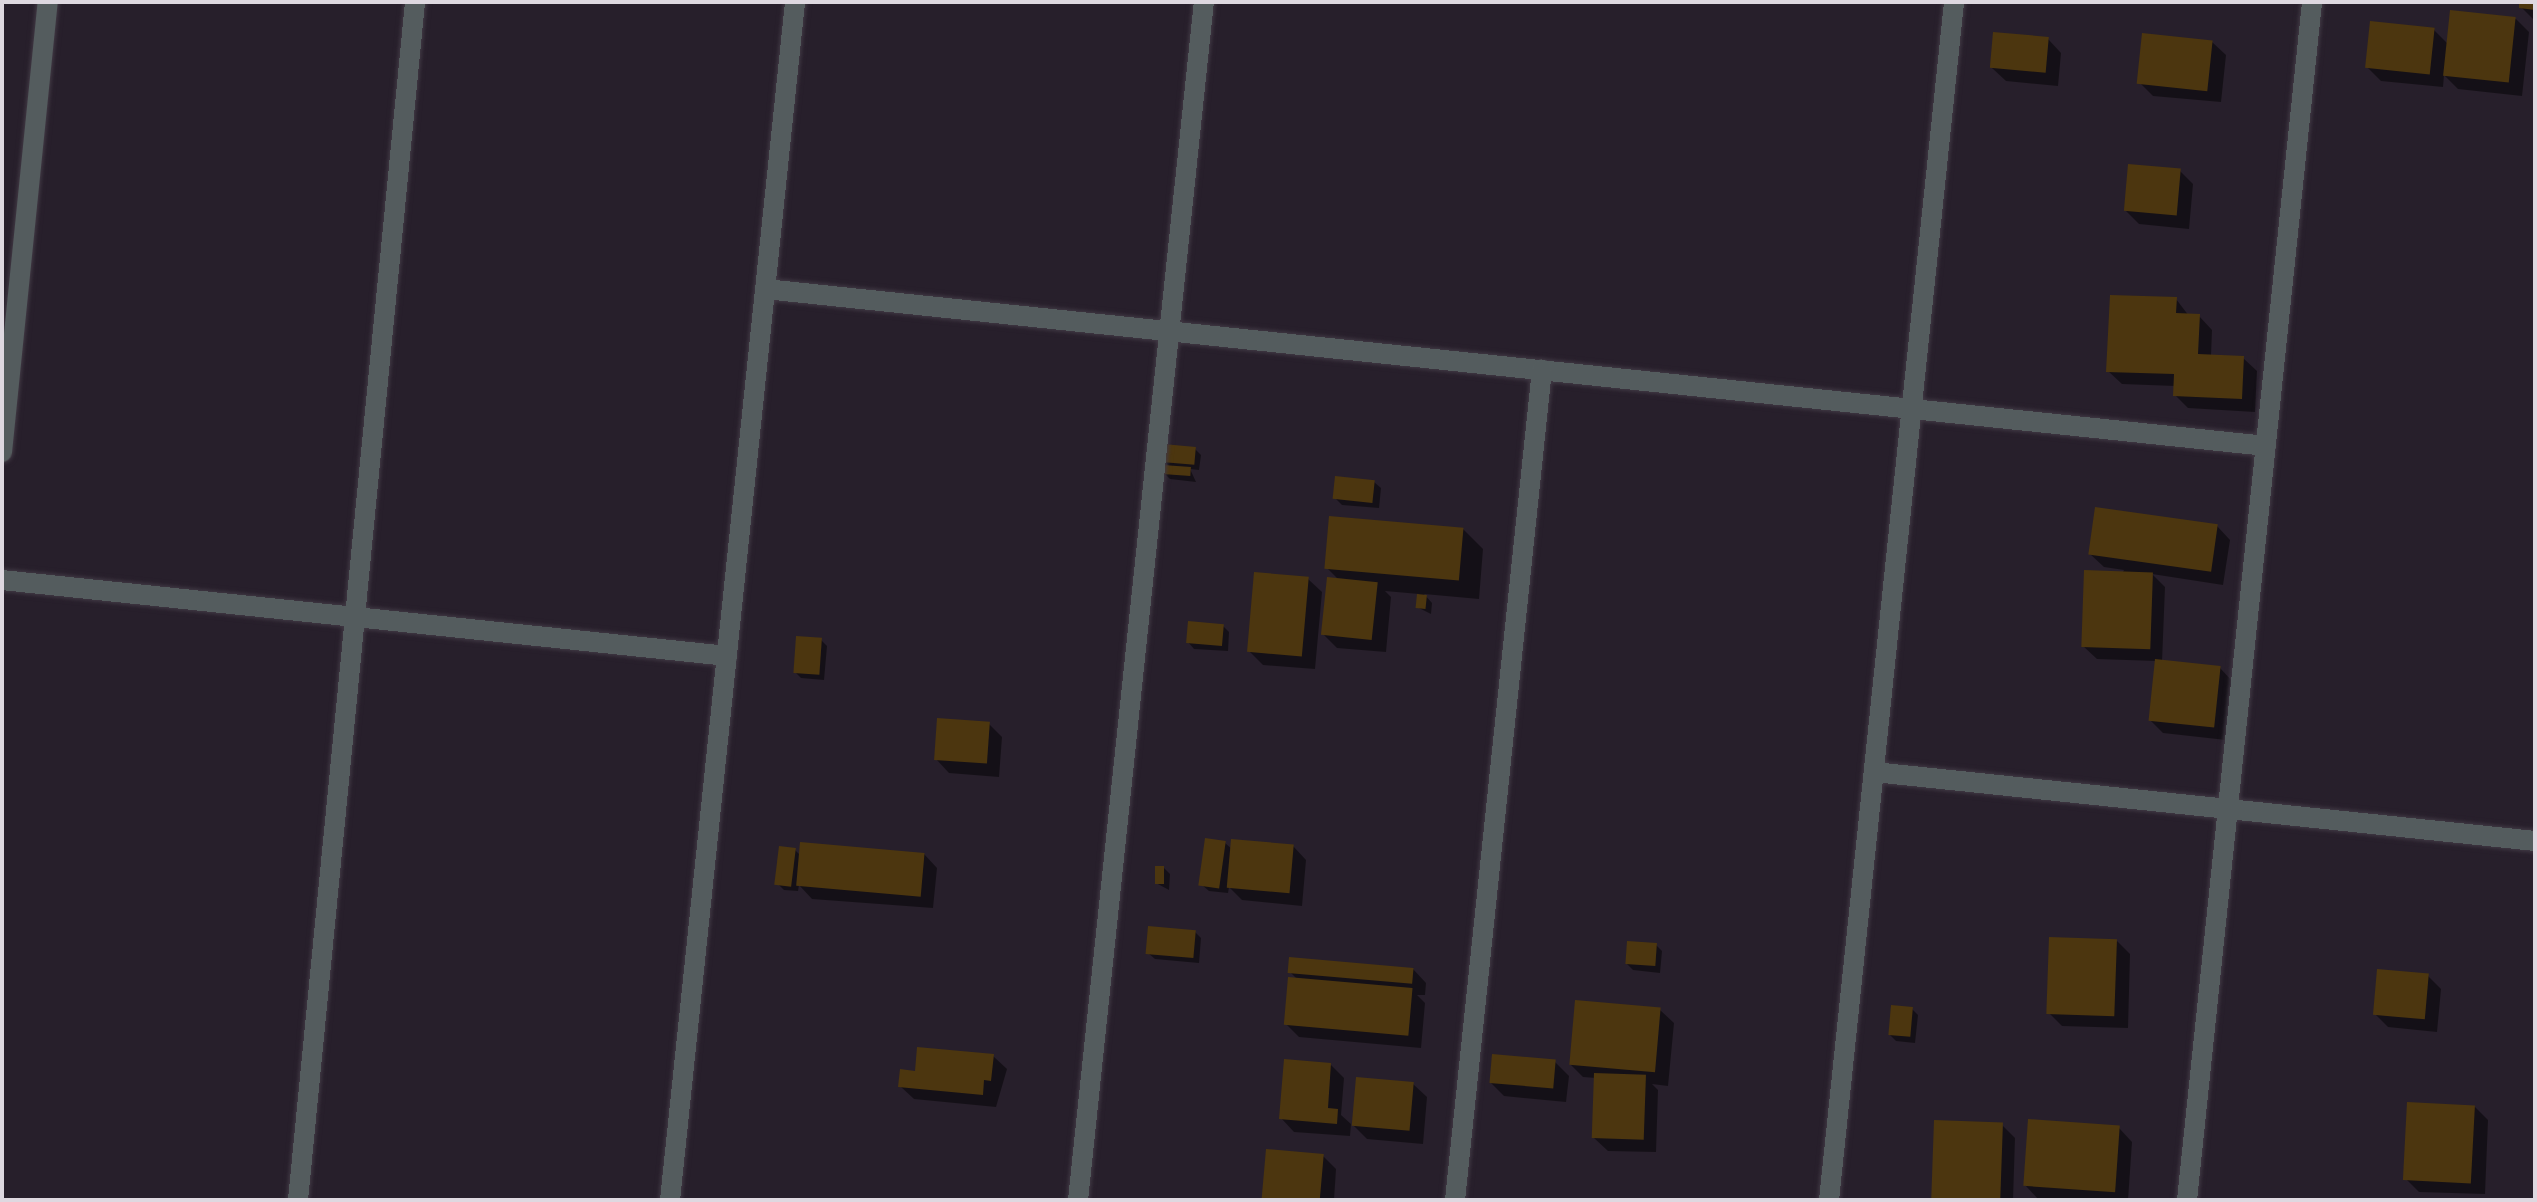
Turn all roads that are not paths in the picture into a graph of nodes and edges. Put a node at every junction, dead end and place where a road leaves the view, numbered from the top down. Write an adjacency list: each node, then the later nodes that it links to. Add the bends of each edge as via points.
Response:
1 (48, 2): 12 (street)
2 (415, 2): 14 (street)
3 (795, 2): 7 (street)
4 (1204, 2): 8 (street)
5 (1954, 2): 10 (street)
6 (2312, 2): 11 (street)
7 (765, 289): 8 (street); 15 (street)
8 (1169, 332): 9 (street); 21 (street)
9 (1542, 370): 10 (street); 22 (street)
10 (1911, 409): 11 (street); 16 (street)
11 (2266, 446): 17 (street)
12 (2, 452)
13 (2, 580): 14 (street)
14 (355, 617): 15 (street); 19 (street)
15 (727, 656): 20 (street)
16 (1874, 772): 17 (street); 23 (street)
17 (2228, 809): 18 (street); 24 (street)
18 (2535, 841)
19 (298, 1200)
20 (670, 1200)
21 (1078, 1200)
22 (1455, 1200)
23 (1829, 1200)
24 (2187, 1200)

